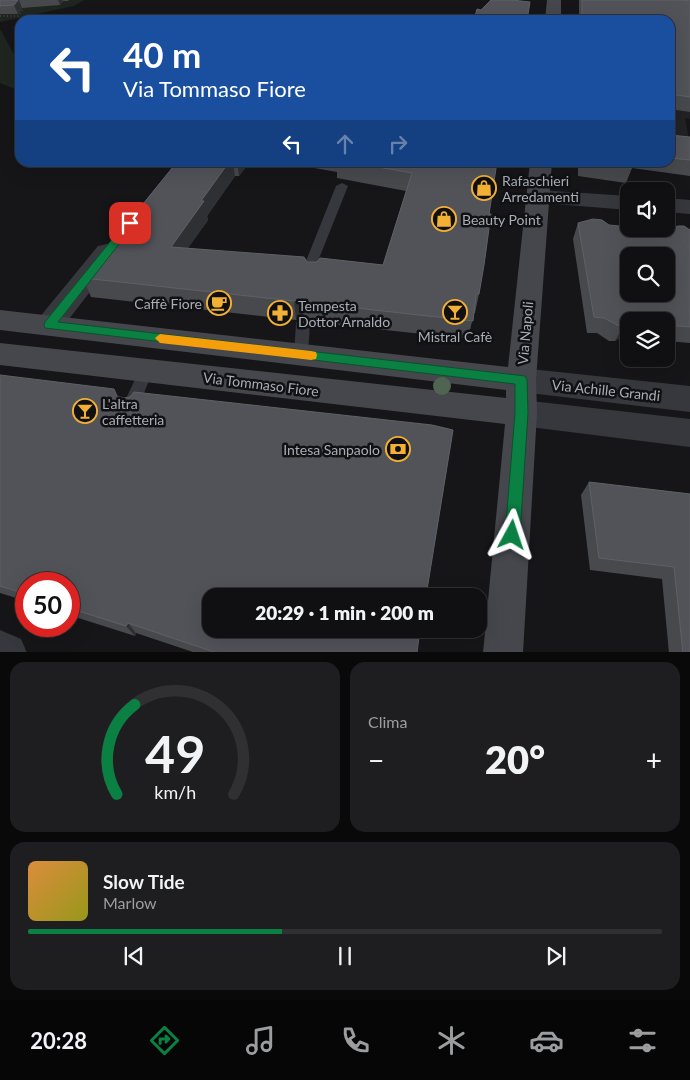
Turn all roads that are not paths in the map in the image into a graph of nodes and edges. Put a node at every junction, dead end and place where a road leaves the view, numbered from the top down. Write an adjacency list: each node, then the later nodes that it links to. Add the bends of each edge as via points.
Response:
1 (554, 0): 2 (main road)
2 (553, 15)
3 (541, 167): 5 (main road, Via Napoli)
4 (342, 186): 10 (lane, via 312,261)
5 (538, 197): 6 (street); 18 (main road, Via Napoli)
6 (620, 202)
7 (675, 206): 8 (street)
8 (690, 207)
9 (118, 238): 13 (street)
10 (313, 276)
11 (0, 320): 13 (main road)
12 (303, 323): 15 (lane)
13 (49, 325): 15 (main road)
14 (0, 354): 17 (main road, Via Tommaso Fiore)
15 (301, 354): 16 (main road)
16 (416, 368): 18 (main road); 20 (main road, via 428,378 430,386 427,395)
17 (146, 371): 20 (main road, Via Tommaso Fiore); 21 (lane)
18 (521, 396): 19 (street, Via Achille Grandi); 20 (main road, Via Tommaso Fiore); 22 (street); 25 (main road, Via Napoli)
19 (690, 399)
20 (412, 402)
21 (131, 405)
22 (690, 433)
23 (0, 650): 24 (street)
24 (7, 652)
25 (503, 652)

